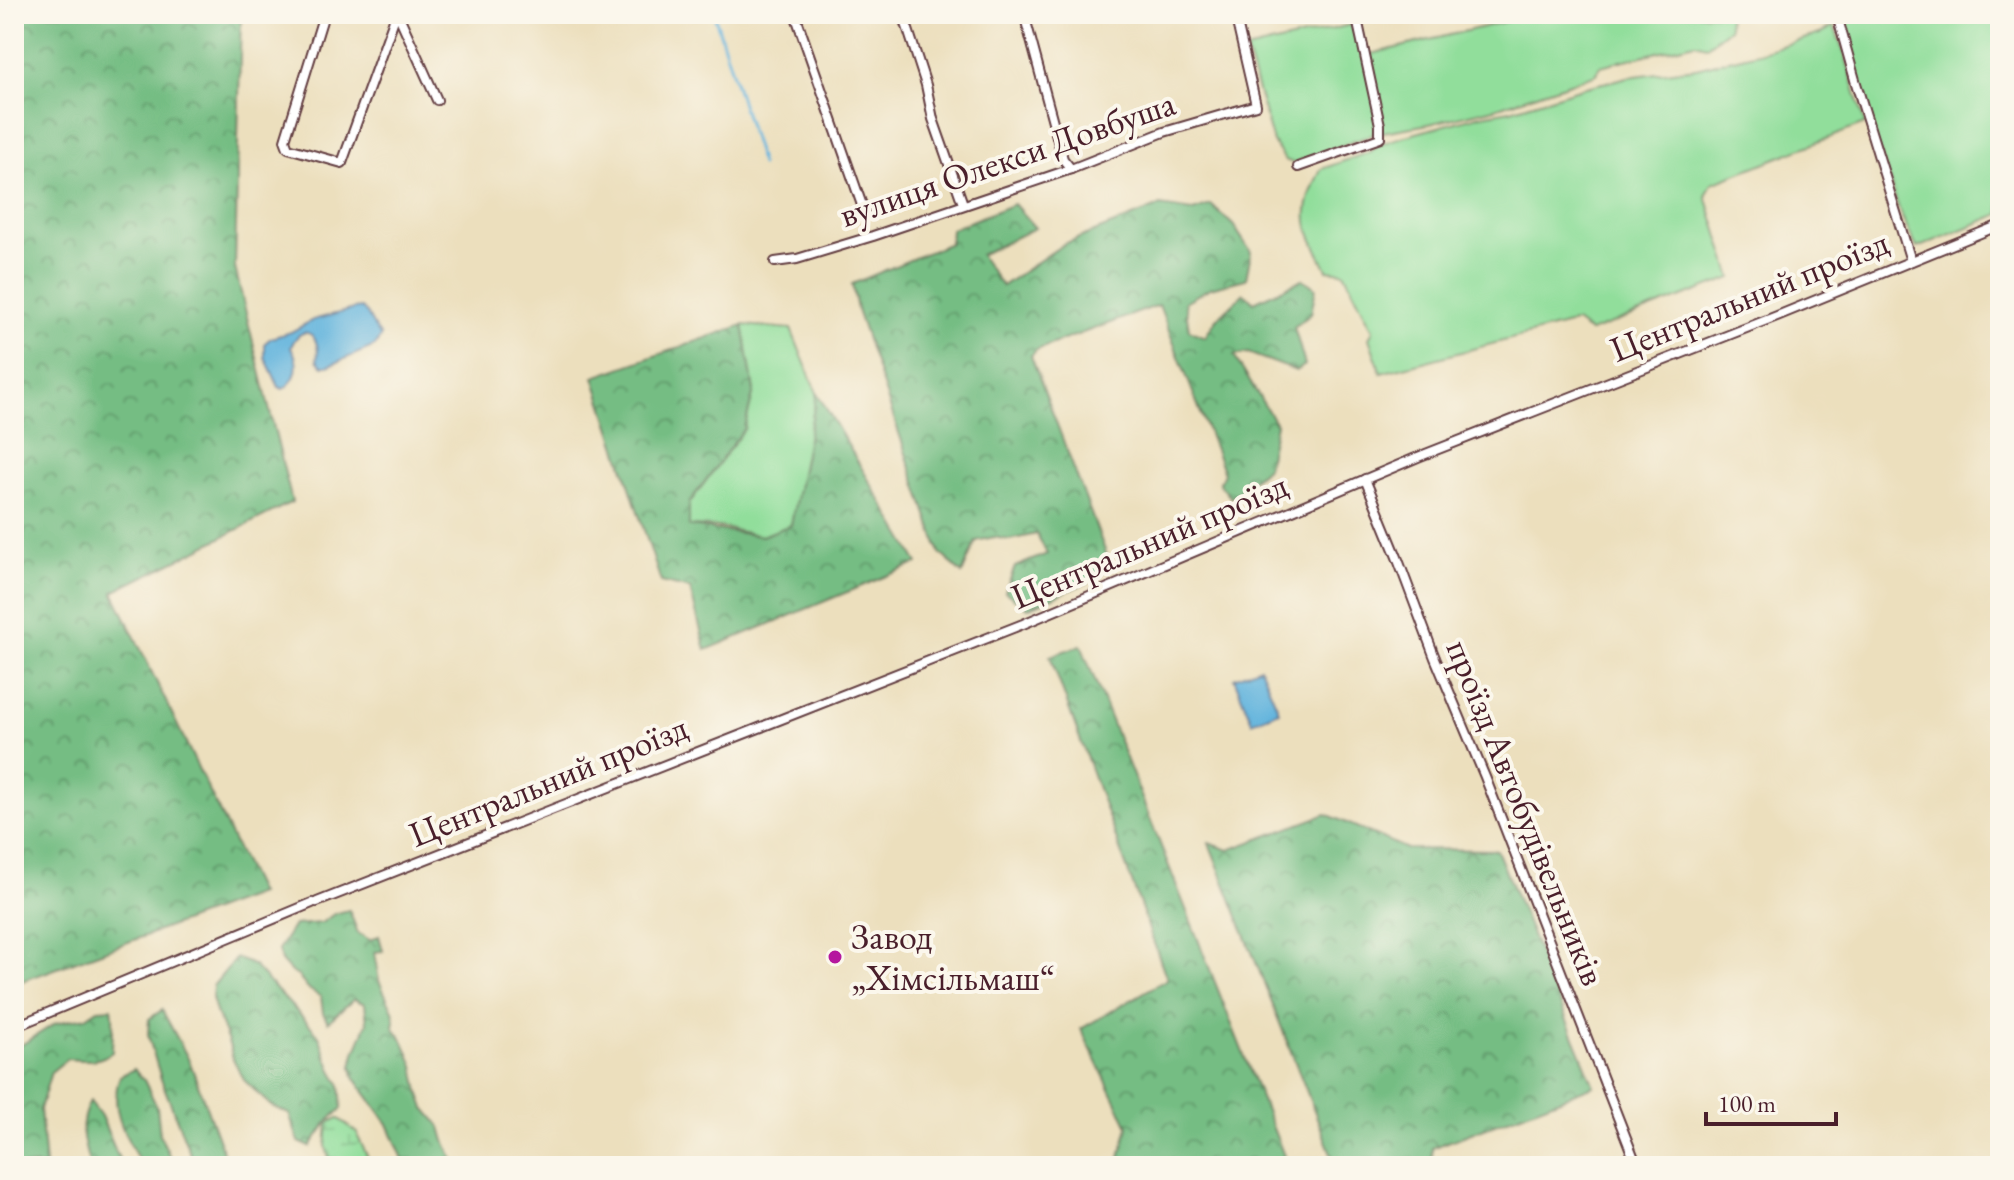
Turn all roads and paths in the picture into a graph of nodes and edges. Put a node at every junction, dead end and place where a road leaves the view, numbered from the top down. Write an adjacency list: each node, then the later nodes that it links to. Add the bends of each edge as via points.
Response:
1 (324, 14): 2 (street, via 285,140 288,148 342,163)
2 (397, 14): 9 (street)
3 (795, 14): 13 (street)
4 (903, 14): 12 (street)
5 (1024, 14): 11 (street, via 1063,159)
6 (1235, 14): 11 (street, вулиця Олекси Довбуша, via 1256,105 1164,132)
7 (1356, 14): 10 (street, via 1380,138)
8 (1839, 14): 15 (street)
9 (437, 100)
10 (1298, 167)
11 (1071, 169): 12 (street, вулиця Олекси Довбуша)
12 (963, 204): 16 (street, вулиця Олекси Довбуша, via 873,236)
13 (864, 211)
14 (2000, 225): 15 (street, Центральний проїзд)
15 (1911, 261): 17 (street, Центральний проїзд)
16 (775, 262)
17 (1365, 479): 18 (street, Центральний проїзд, via 1036,618 314,902); 19 (street, проїзд Автобудівельників)
18 (14, 1027)
19 (1637, 1166)

